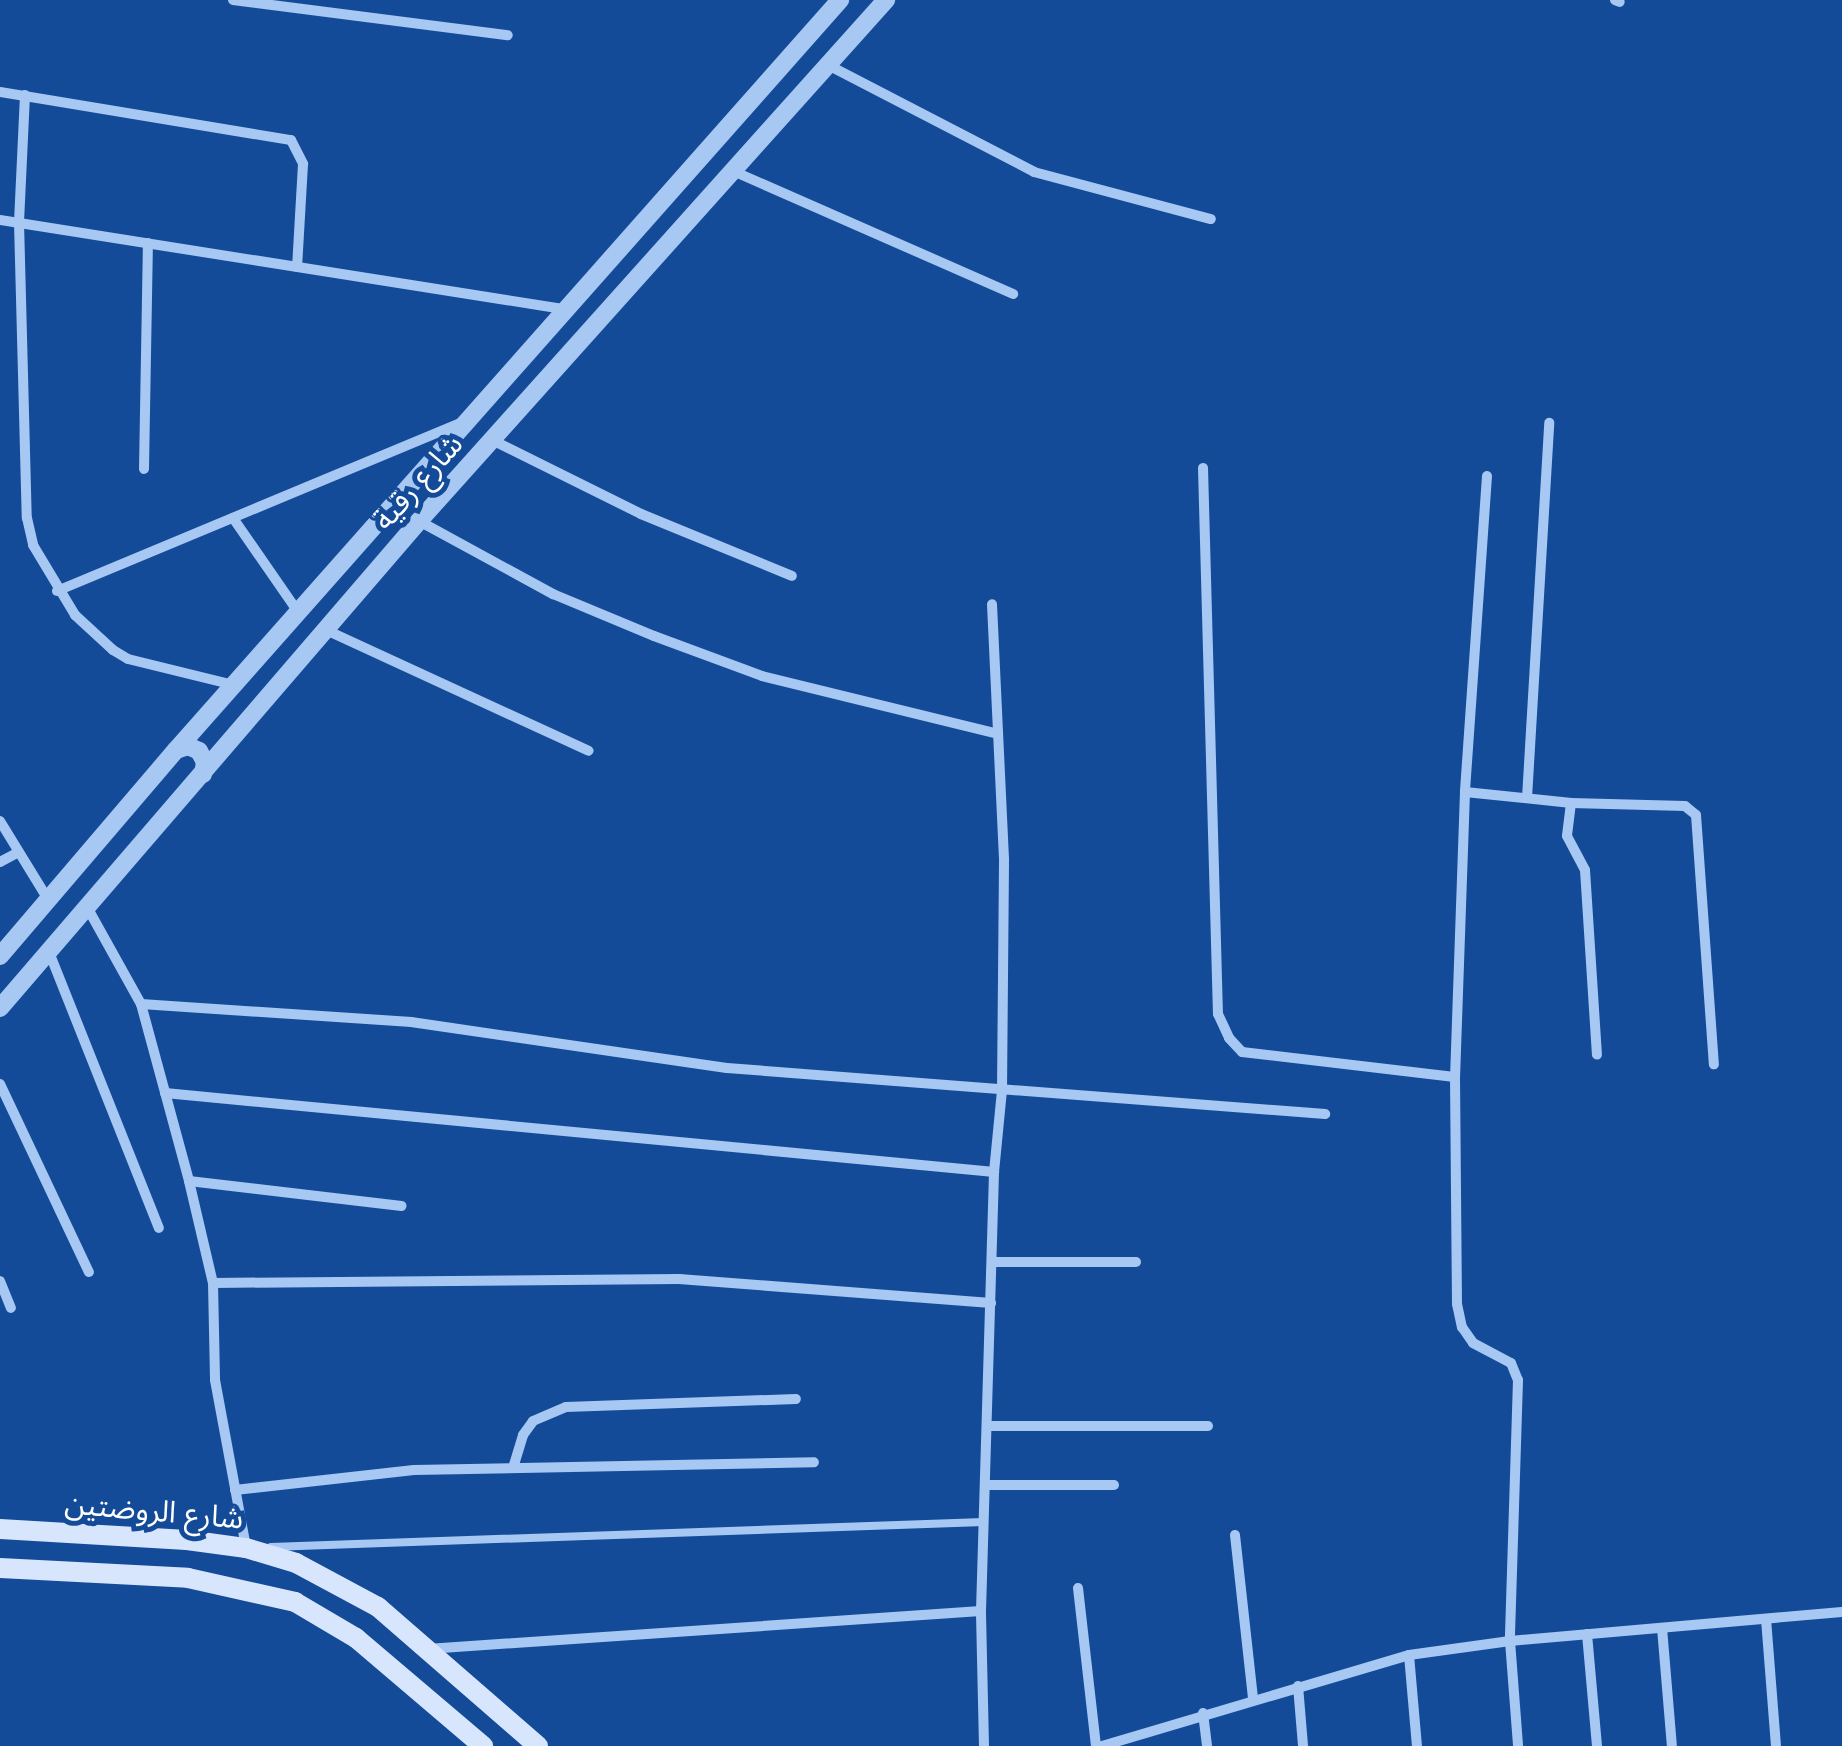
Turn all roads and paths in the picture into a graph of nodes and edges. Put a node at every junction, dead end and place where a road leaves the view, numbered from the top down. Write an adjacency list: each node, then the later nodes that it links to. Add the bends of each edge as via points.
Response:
1 (232, 0): 4 (street)
2 (840, 0): 15 (street, شارع رقية)
3 (886, 0): 5 (street, شارع رقية)
4 (508, 34)
5 (828, 65): 8 (street, شارع رقية); 9 (street, via 1034,172)
6 (0, 92): 7 (street)
7 (25, 95): 11 (street); 13 (street, via 291,140 303,164)
8 (733, 171): 14 (street); 18 (street, شارع رقية)
9 (1212, 219)
10 (0, 220): 11 (street)
11 (20, 222): 12 (street); 25 (street, via 27,518 38,558)
12 (148, 243): 13 (street); 20 (street)
13 (297, 267): 15 (street)
14 (1014, 294)
15 (563, 310): 16 (street, شارع رقية)
16 (466, 421): 22 (street); 27 (street, شارع رقية)
17 (1550, 423): 36 (street)
18 (492, 440): 23 (street, شارع رقية); 24 (street, via 640,514)
19 (1204, 468): 49 (street, via 1218,1014 1242,1052)
20 (144, 469)
21 (1487, 476): 35 (street)
22 (233, 518): 25 (street); 27 (street)
23 (419, 521): 28 (street, شارع رقية); 31 (street, via 554,594 762,676)
24 (792, 576)
25 (58, 591): 29 (street, via 86,628 128,659)
26 (992, 604): 31 (street)
27 (298, 612): 29 (street, شارع رقية)
28 (326, 630): 30 (street, شارع رقية); 33 (street)
29 (234, 686): 30 (street, via 240,706); 32 (street, شارع رقية)
30 (261, 707): 34 (street, شارع رقية)
31 (998, 734): 51 (street)
32 (176, 750): 34 (street, via 199,751); 41 (street, شارع رقية)
33 (589, 751)
34 (203, 774): 42 (street, شارع رقية)
35 (1465, 792): 36 (street); 49 (street)
36 (1527, 798): 37 (street)
37 (1572, 802): 47 (street, via 1567,836 1586,870); 48 (street, via 1684,806 1696,815)
38 (0, 821): 39 (street)
39 (19, 852): 40 (street); 41 (street)
40 (0, 862)
41 (50, 901): 44 (street, شارع رقية)
42 (86, 906): 43 (street, شارع رقية); 45 (street)
43 (48, 952): 46 (street, شارع رقية); 57 (street)
44 (0, 956)
45 (141, 1004): 51 (street, via 411,1022 727,1068); 52 (street)
46 (0, 1008)
47 (1596, 1055)
48 (1714, 1064)
49 (1455, 1077): 84 (street, via 1457,1304 1474,1342 1511,1362 1518,1380)
50 (0, 1084): 60 (street)
51 (1002, 1091): 53 (street); 54 (street)
52 (165, 1093): 54 (street); 55 (street)
53 (1325, 1114)
54 (994, 1172): 58 (street)
55 (188, 1181): 56 (street); 62 (street)
56 (402, 1206)
57 (158, 1228)
58 (992, 1262): 59 (street); 63 (street)
59 (1136, 1262)
60 (88, 1272)
61 (0, 1281): 64 (street)
62 (213, 1283): 63 (street, via 679,1279); 72 (street, via 215,1380)
63 (991, 1303): 66 (street)
64 (11, 1308)
65 (796, 1400): 69 (street, via 566,1407 533,1420)
66 (988, 1426): 67 (street); 70 (street)
67 (1208, 1426)
68 (814, 1462): 69 (street)
69 (513, 1468): 72 (street, via 414,1470)
70 (986, 1485): 71 (street); 73 (street)
71 (1114, 1486)
72 (235, 1490): 76 (street)
73 (984, 1522): 76 (lane); 79 (street)
74 (0, 1529): 76 (main road, شارع الروضتين)
75 (1235, 1535): 88 (street)
76 (246, 1548): 85 (main road, شارع الروضتين, via 338,1582)
77 (0, 1568): 90 (main road, via 188,1578 295,1602 356,1638)
78 (1078, 1588): 93 (street)
79 (981, 1611): 85 (street); 92 (street)
80 (1842, 1612): 81 (street)
81 (1766, 1619): 82 (street); 100 (street)
82 (1662, 1628): 83 (street); 99 (street)
83 (1588, 1634): 84 (street); 98 (street)
84 (1510, 1641): 86 (street); 97 (street)
85 (426, 1649): 91 (main road, شارع الروضتين)
86 (1409, 1655): 87 (street); 96 (street)
87 (1298, 1686): 88 (street); 95 (street)
88 (1252, 1699): 89 (street)
89 (1203, 1714): 93 (street); 94 (street)
90 (483, 1746)
91 (538, 1746)
92 (984, 1746)
93 (1099, 1746)
94 (1207, 1746)
95 (1304, 1746)
96 (1417, 1746)
97 (1518, 1746)
98 (1596, 1746)
99 (1672, 1746)
100 (1776, 1746)

